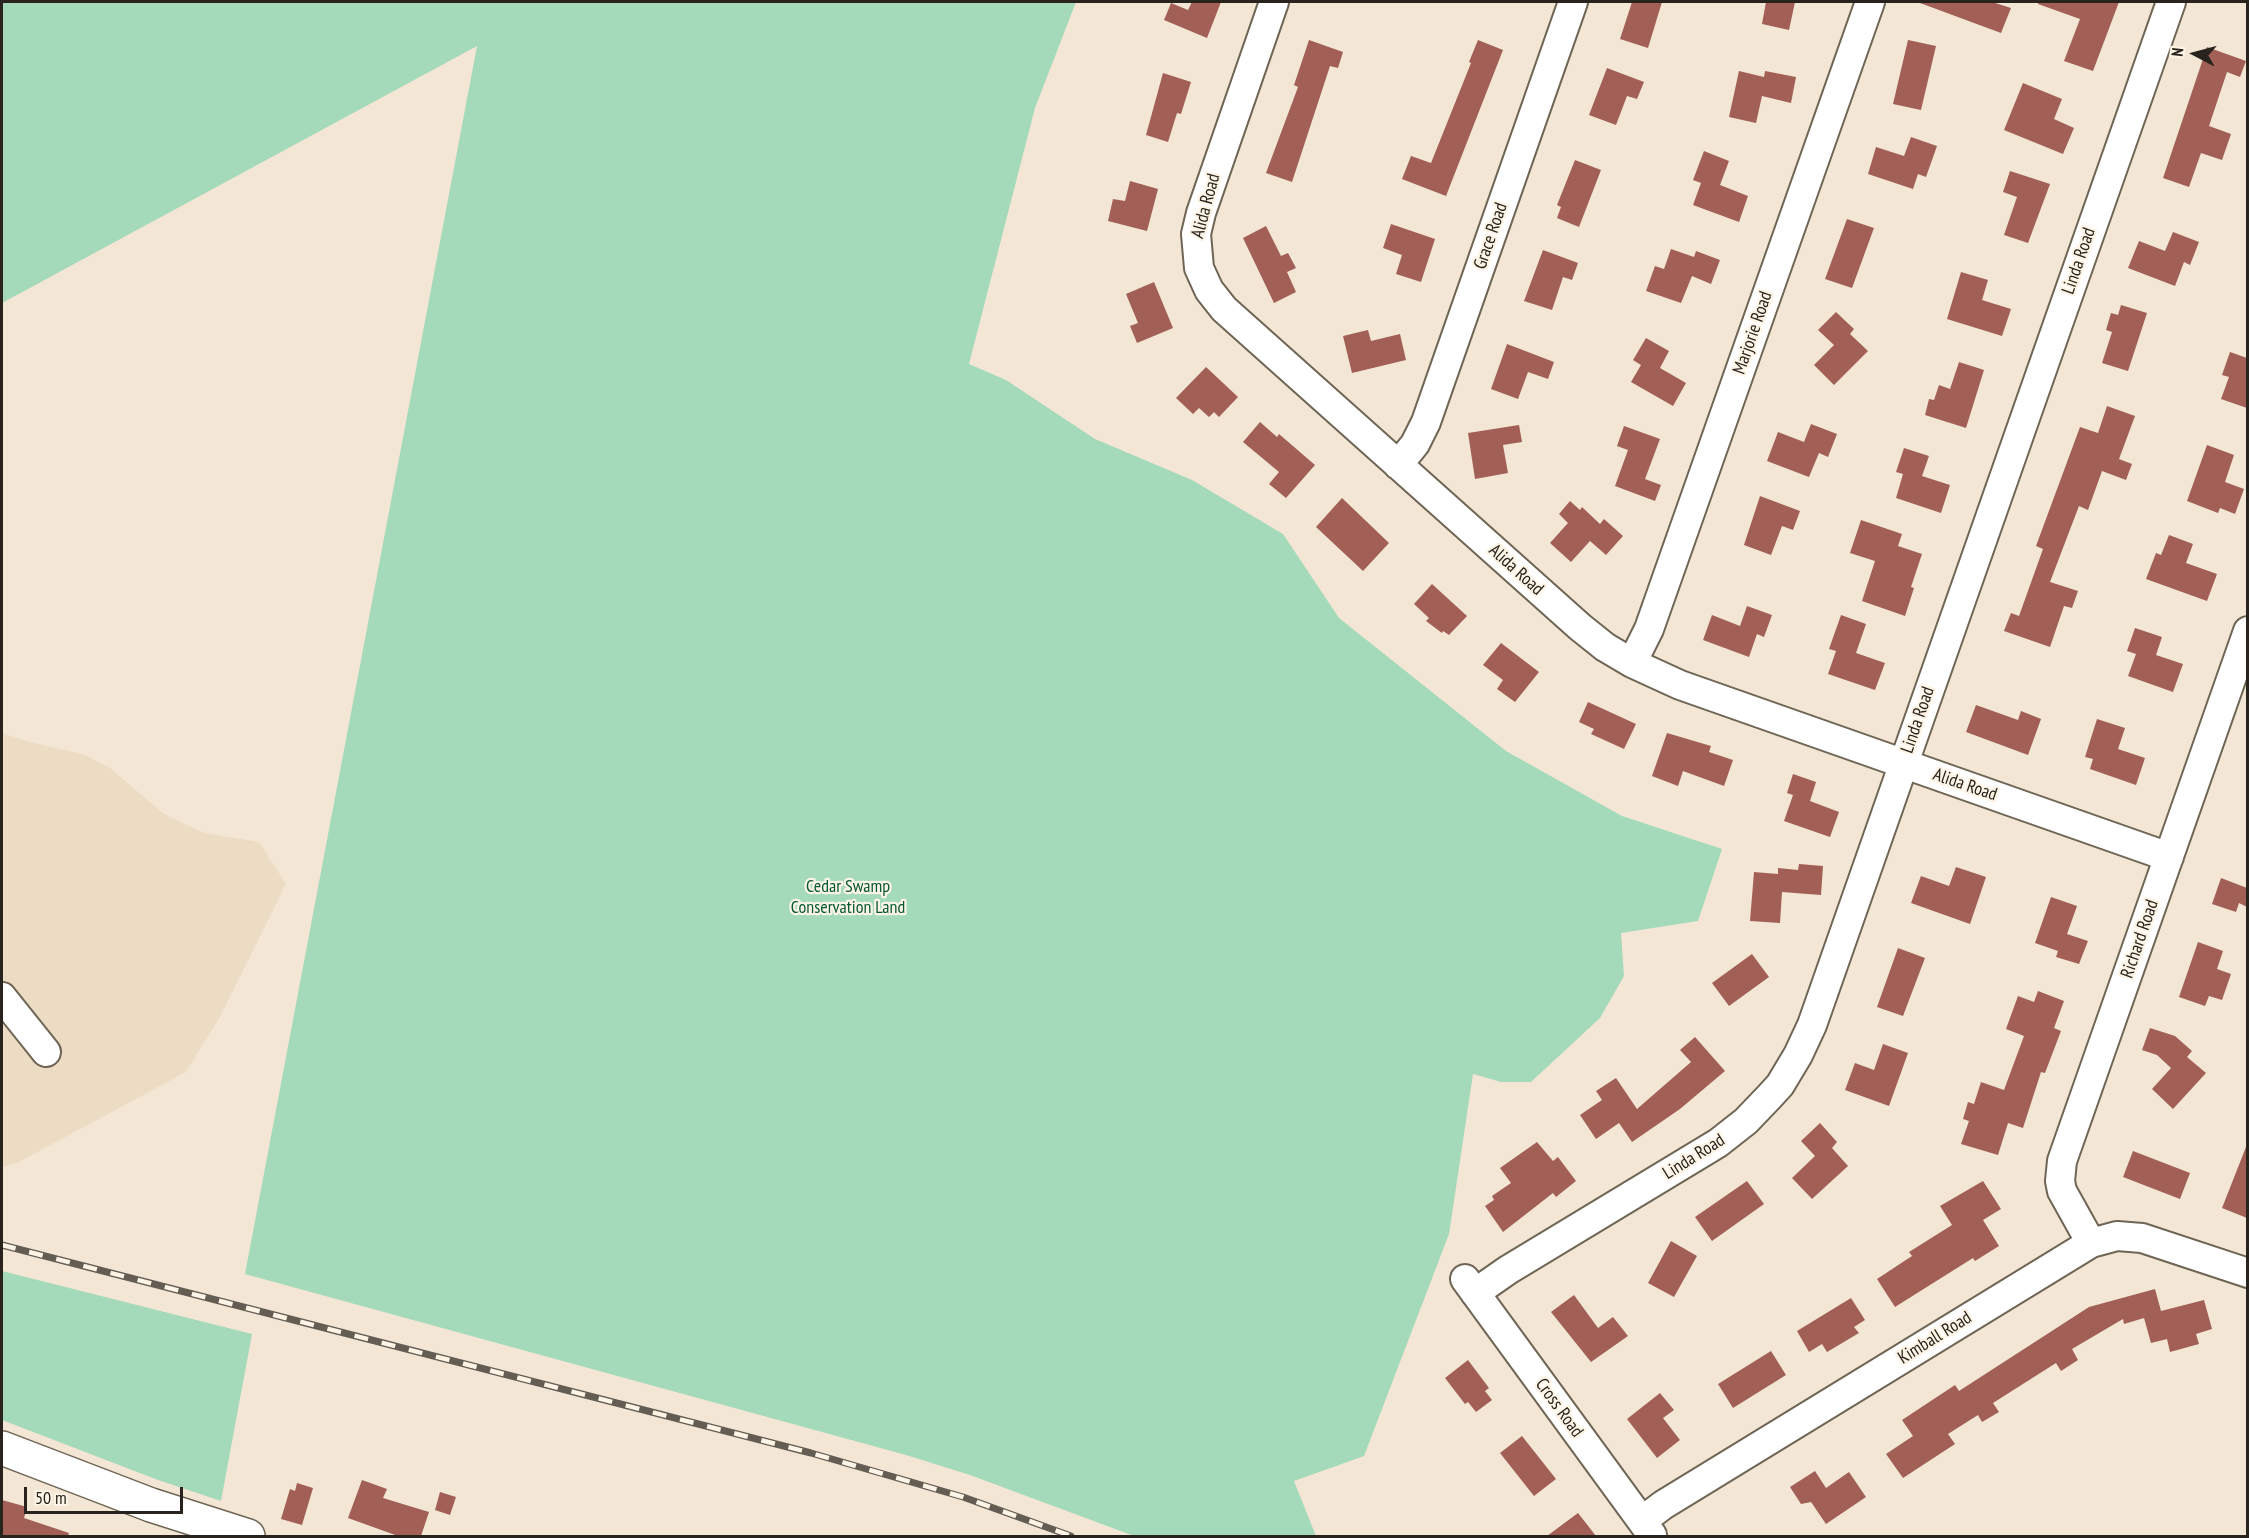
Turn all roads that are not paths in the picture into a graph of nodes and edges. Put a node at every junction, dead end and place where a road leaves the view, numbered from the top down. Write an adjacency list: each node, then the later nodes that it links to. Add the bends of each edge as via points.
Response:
1 (1274, 2): 5 (street, Alida Road, via 1201,213 1196,246 1199,268 1224,309)
2 (1573, 2): 5 (street, Grace Road, via 1426,422)
3 (1870, 2): 7 (street, Marjorie Road, via 1648,629)
4 (2171, 2): 8 (street, Linda Road)
5 (1398, 465): 7 (street, Alida Road, via 1586,632)
6 (2247, 631): 9 (street, Richard Road)
7 (1632, 663): 8 (street, Alida Road, via 1680,686)
8 (1902, 764): 9 (street, Alida Road); 14 (street, Linda Road, via 1812,1025 1780,1085 1746,1121 1718,1143 1518,1264)
9 (2169, 856): 12 (street, Richard Road, via 2060,1171 2066,1201)
10 (2, 997): 11 (street)
11 (46, 1052)
12 (2091, 1243): 13 (street, Kimball Road, via 2117,1236 2142,1238); 17 (street, Kimball Road, via 1663,1505)
13 (2247, 1273)
14 (1470, 1286): 17 (street, Cross Road)
15 (2, 1448): 16 (main road)
16 (183, 1526): 18 (main road)
17 (1648, 1528)
18 (248, 1536)

